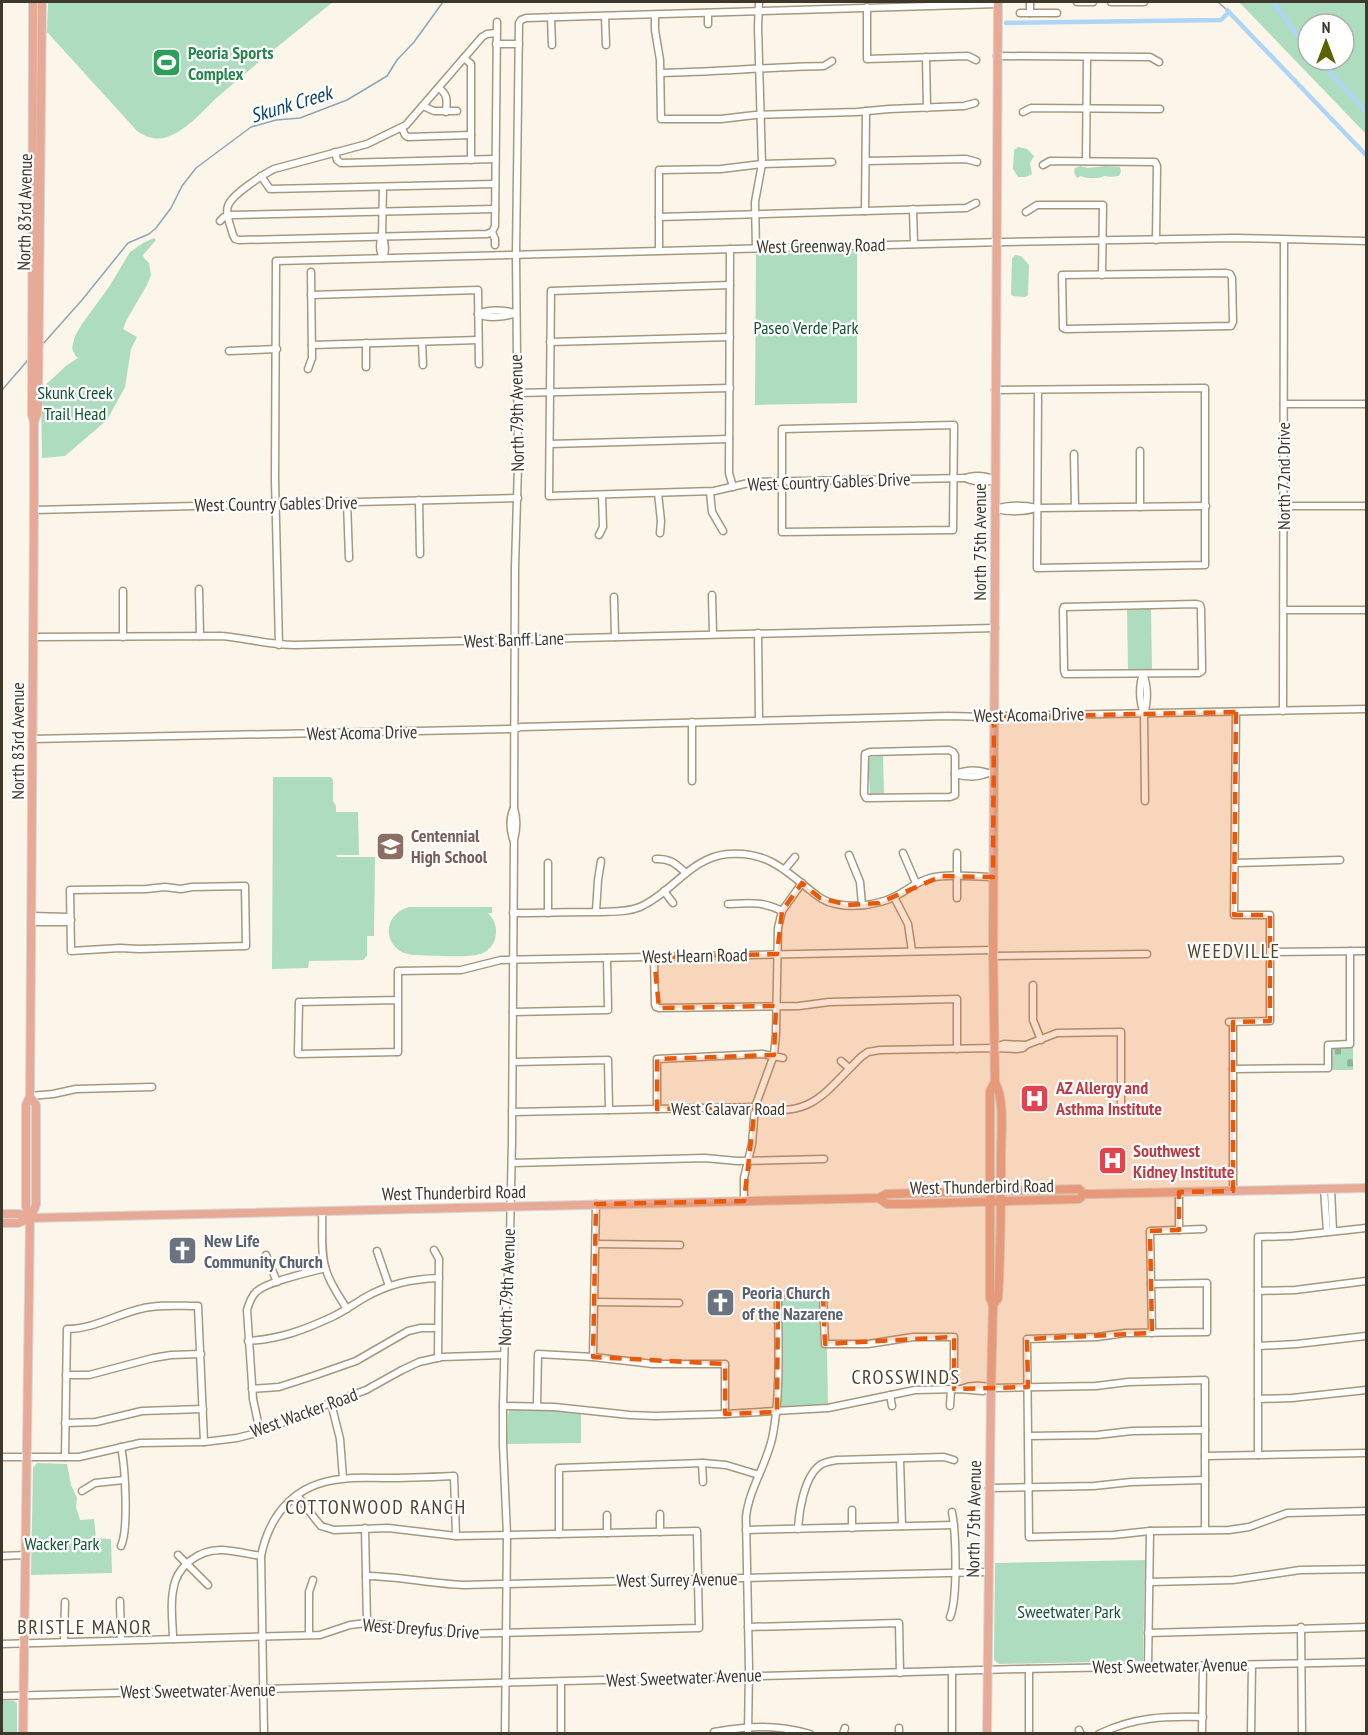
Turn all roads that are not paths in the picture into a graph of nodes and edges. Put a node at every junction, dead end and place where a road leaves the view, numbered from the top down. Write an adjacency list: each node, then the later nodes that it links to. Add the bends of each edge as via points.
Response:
1 (33, 2): 93 (main road, North 83rd Avenue)
2 (42, 2): 93 (main road, North 83rd Avenue)
3 (759, 2): 14 (street)
4 (1030, 2): 17 (street)
5 (1077, 2): 6 (street)
6 (1093, 2)
7 (1111, 2): 8 (street)
8 (1117, 2): 9 (street)
9 (1144, 2)
10 (998, 3): 11 (street); 29 (main road, North 75th Avenue)
11 (888, 4): 13 (street)
12 (835, 5): 13 (street); 14 (street)
13 (867, 8): 30 (street, via 867,59)
14 (759, 12): 15 (street); 36 (street)
15 (708, 13): 19 (street); 23 (street)
16 (1020, 13): 17 (street)
17 (1030, 13): 18 (street)
18 (1057, 13)
19 (655, 15): 20 (street); 37 (street)
20 (605, 16): 21 (street); 28 (street)
21 (551, 17): 26 (street, North 79th Avenue, via 521,20); 27 (street)
22 (496, 22): 24 (street)
23 (708, 24)
24 (496, 33): 25 (street); 32 (street, via 482,37)
25 (496, 44): 26 (street); 52 (street)
26 (519, 44): 85 (street, North 79th Avenue)
27 (552, 45)
28 (606, 45)
29 (997, 56): 31 (street); 79 (main road, North 75th Avenue)
30 (926, 57): 33 (street, via 968,56); 41 (street)
31 (1087, 57): 35 (street, via 1150,57); 42 (street)
32 (464, 58): 38 (street); 50 (street, via 471,64)
33 (976, 60)
34 (832, 61): 36 (street, via 824,66)
35 (1159, 62)
36 (759, 68): 37 (street); 48 (street)
37 (661, 73): 48 (street, via 661,119)
38 (439, 88): 40 (street); 46 (street, via 447,97)
39 (975, 103): 41 (street)
40 (423, 106): 46 (street, via 430,111); 49 (street)
41 (927, 108): 45 (street)
42 (1086, 108): 43 (street); 47 (street, via 1031,108); 55 (street)
43 (1160, 109)
44 (457, 111): 46 (street)
45 (866, 111): 48 (street); 54 (street)
46 (446, 112)
47 (1023, 112)
48 (761, 115): 58 (street)
49 (402, 128): 50 (street, via 408,137); 51 (street, via 367,144)
50 (471, 135): 53 (street)
51 (335, 152): 53 (street, via 341,163); 60 (street, via 281,166)
52 (495, 159): 53 (street); 61 (street)
53 (471, 160)
54 (866, 161): 57 (street); 67 (street)
55 (1086, 161): 59 (street, via 1050,161); 76 (street, via 1155,162)
56 (832, 162): 58 (street)
57 (977, 162)
58 (762, 165): 69 (street); 71 (street, via 659,170)
59 (1043, 165)
60 (261, 176): 62 (street, via 270,189); 70 (street, via 229,203)
61 (495, 184): 62 (street); 64 (street)
62 (382, 187): 66 (street)
63 (976, 203): 65 (street, via 966,208)
64 (495, 209): 66 (street); 73 (street)
65 (913, 209): 67 (street); 80 (street)
66 (383, 212): 70 (street); 74 (street)
67 (865, 212): 69 (street)
68 (1026, 212): 75 (street, via 1037,206 1104,205)
69 (755, 214): 71 (street); 82 (street)
70 (228, 216): 72 (street); 74 (street, via 235,239)
71 (659, 217): 84 (street)
72 (220, 220)
73 (492, 232): 74 (street); 81 (street)
74 (382, 236): 86 (street)
75 (1103, 240): 76 (street, West Greenway Road); 79 (street, West Greenway Road); 88 (street)
76 (1156, 240): 77 (street, West Greenway Road)
77 (1284, 240): 78 (street, West Greenway Road); 111 (street, North 72nd Drive)
78 (1366, 241)
79 (996, 242): 80 (street, West Greenway Road); 107 (main road, North 75th Avenue)
80 (914, 244): 82 (street, West Greenway Road)
81 (495, 245)
82 (756, 248): 83 (street, West Greenway Road)
83 (730, 249): 84 (street, West Greenway Road); 89 (street)
84 (659, 250): 85 (street, West Greenway Road)
85 (516, 254): 86 (street, West Greenway Road); 91 (street, North 79th Avenue)
86 (383, 258): 100 (street, West Greenway Road, via 276,261)
87 (311, 272): 90 (street)
88 (1102, 275): 88 (street, via 1062,275 1063,327 1231,326 1233,322 1230,274)
89 (729, 285): 94 (street); 97 (street, via 551,291)
90 (311, 295): 92 (street, via 477,290); 99 (street)
91 (516, 313): 92 (street); 109 (street, North 79th Avenue)
92 (478, 314): 95 (street)
93 (35, 315): 135 (main road, North 83rd Avenue)
94 (730, 338): 97 (street); 106 (street)
95 (478, 340): 96 (street); 102 (street)
96 (422, 342): 98 (street); 103 (street)
97 (550, 342): 110 (street)
98 (366, 344): 99 (street); 104 (street)
99 (312, 345): 105 (street)
100 (277, 349): 101 (street); 127 (street)
101 (229, 351)
102 (479, 364)
103 (423, 365)
104 (366, 367)
105 (308, 369)
106 (729, 388): 110 (street); 113 (street)
107 (995, 390): 108 (street); 118 (main road, North 75th Avenue)
108 (1038, 390): 128 (street, via 1205,388); 134 (street)
109 (519, 393): 110 (street); 124 (street, North 79th Avenue)
110 (550, 393): 114 (street)
111 (1284, 404): 112 (street); 129 (street, North 72nd Drive)
112 (1366, 404)
113 (729, 439): 114 (street); 120 (street)
114 (550, 444): 123 (street, West Country Gables Drive, via 549,496)
115 (1140, 451): 132 (street)
116 (1074, 454): 131 (street)
117 (954, 478): 118 (street, West Country Gables Drive, via 988,476); 119 (street, West Country Gables Drive); 119 (street, via 953,530 782,532); 119 (street, via 954,425 782,429)
118 (995, 480): 133 (main road, North 75th Avenue)
119 (782, 482): 120 (street, West Country Gables Drive)
120 (733, 487): 121 (street, West Country Gables Drive)
121 (710, 492): 122 (street, West Country Gables Drive); 136 (street, via 712,512)
122 (658, 494): 123 (street, West Country Gables Drive); 137 (street)
123 (602, 495): 138 (street, via 603,527)
124 (518, 498): 125 (street, West Country Gables Drive); 154 (street, North 79th Avenue)
125 (419, 500): 126 (street, West Country Gables Drive); 139 (street)
126 (347, 502): 127 (street, West Country Gables Drive); 140 (street)
127 (276, 504): 135 (street, West Country Gables Drive); 155 (street)
128 (1206, 506): 132 (street); 134 (street, via 1205,565 1037,568)
129 (1284, 506): 130 (street); 145 (street, North 72nd Drive)
130 (1366, 506)
131 (1075, 507): 132 (street); 134 (street)
132 (1140, 507)
133 (995, 508): 134 (street); 147 (main road, North 75th Avenue)
134 (1037, 508)
135 (34, 510): 151 (main road, North 83rd Avenue)
136 (723, 531)
137 (660, 533)
138 (599, 536)
139 (420, 554)
140 (349, 558)
141 (199, 589): 150 (street)
142 (123, 591): 152 (street)
143 (712, 595): 149 (street)
144 (614, 597): 153 (street)
145 (1284, 610): 146 (street); 158 (street, North 72nd Drive)
146 (1366, 610)
147 (994, 628): 148 (street, West Banff Lane); 161 (main road, North 75th Avenue)
148 (758, 633): 149 (street, West Banff Lane); 162 (street)
149 (713, 634): 153 (street, West Banff Lane)
150 (200, 636): 152 (street, West Banff Lane); 155 (street, West Banff Lane, via 236,637)
151 (33, 637): 152 (street, West Banff Lane); 165 (main road, North 83rd Avenue)
152 (123, 637)
153 (615, 637): 154 (street, West Banff Lane)
154 (514, 640): 155 (street, West Banff Lane); 164 (street, North 79th Avenue)
155 (279, 645)
156 (1143, 674): 156 (street, via 1202,671 1200,605 1064,607 1065,674); 160 (street)
157 (1366, 709): 158 (street, West Acoma Drive)
158 (1283, 711): 159 (street, West Acoma Drive)
159 (1236, 712): 160 (street, West Acoma Drive); 177 (street)
160 (1144, 714): 161 (street, West Acoma Drive); 168 (street)
161 (994, 717): 162 (street, West Acoma Drive); 181 (main road, North 75th Avenue)
162 (759, 720): 163 (street, West Acoma Drive)
163 (692, 722): 164 (street, West Acoma Drive); 166 (street)
164 (514, 729): 165 (street, West Acoma Drive); 193 (street, North 79th Avenue)
165 (32, 739): 194 (main road, North 83rd Avenue)
166 (692, 781)
167 (955, 795): 167 (street, via 954,752 865,754 866,798)
168 (1144, 801)
169 (903, 853): 183 (street)
170 (957, 853): 180 (street)
171 (849, 855): 189 (street, via 860,882)
172 (795, 857): 178 (street)
173 (656, 859): 179 (street, via 675,862)
174 (1340, 860): 177 (street)
175 (601, 861): 191 (street)
176 (548, 863): 192 (street)
177 (1235, 863): 199 (street, via 1234,915 1270,915)
178 (785, 869): 179 (street, via 759,856 730,854 712,857); 182 (street)
179 (686, 873): 184 (street)
180 (957, 876): 181 (street); 183 (street); 186 (street)
181 (993, 877): 200 (main road, North 75th Avenue)
182 (802, 883): 189 (street, via 820,898 836,904); 190 (street)
183 (916, 883): 185 (street)
184 (664, 891): 187 (street); 191 (street, via 640,907)
185 (894, 897): 189 (street); 196 (street, via 908,924)
186 (957, 898)
187 (673, 903)
188 (728, 904): 190 (street, via 769,904)
189 (862, 904)
190 (782, 911): 201 (street)
191 (596, 912): 192 (street)
192 (548, 913): 193 (street)
193 (513, 914): 205 (street, North 79th Avenue)
194 (32, 919): 195 (street); 221 (main road, North 83rd Avenue)
195 (71, 920): 195 (street, via 71,951 246,946 245,886 70,890)
196 (912, 951): 200 (street, West Hearn Road); 201 (street, West Hearn Road)
197 (1350, 951): 198 (street); 199 (street); 218 (street, via 1350,1044 1328,1045 1328,1068)
198 (1366, 951)
199 (1270, 952): 218 (street, via 1270,1021 1231,1022)
200 (993, 953): 202 (street, West Hearn Road); 211 (main road, North 75th Avenue)
201 (777, 954): 203 (street, West Hearn Road); 208 (street)
202 (1147, 954)
203 (654, 957): 204 (street, West Hearn Road); 208 (street, via 656,1007)
204 (607, 958): 205 (street, West Hearn Road); 209 (street, via 608,1010)
205 (513, 960): 207 (street, West Hearn Road, via 461,970 398,971); 209 (street, North 79th Avenue)
206 (1033, 985): 210 (street, via 1033,1020)
207 (398, 1000): 207 (street, via 299,1002 298,1054 398,1052)
208 (776, 1006): 212 (street, via 957,999); 213 (street)
209 (513, 1012): 216 (street, North 79th Avenue)
210 (1041, 1040): 211 (street, West Calavar Road, via 1017,1049); 222 (street, West Calavar Road, via 1062,1032 1121,1032)
211 (995, 1047): 212 (street, West Calavar Road); 219 (main road, North 75th Avenue)
212 (957, 1049): 217 (street, West Calavar Road, via 874,1051 864,1054)
213 (774, 1055): 214 (street); 223 (street); 224 (street, via 657,1059)
214 (783, 1058)
215 (841, 1061): 217 (street)
216 (513, 1062): 225 (street, via 608,1060); 226 (street, North 79th Avenue)
217 (849, 1068): 223 (street, West Calavar Road, via 822,1096 804,1107 785,1111)
218 (1233, 1069): 234 (street)
219 (995, 1082): 232 (main road, North 75th Avenue, via 990,1091); 233 (main road, North 75th Avenue, via 1001,1119)
220 (152, 1087): 221 (street, via 76,1089)
221 (30, 1096): 245 (main road, North 83rd Avenue, via 36,1105 36,1205)
222 (1121, 1104)
223 (756, 1107): 224 (street, West Calavar Road); 228 (street)
224 (657, 1109): 225 (street, West Calavar Road)
225 (609, 1110): 226 (street, West Calavar Road)
226 (512, 1112): 229 (street, North 79th Avenue)
227 (824, 1159): 228 (street)
228 (747, 1161): 229 (street, via 705,1158); 238 (street)
229 (512, 1163): 242 (street, North 79th Avenue)
230 (1366, 1188): 231 (main road, West Thunderbird Road)
231 (1327, 1189): 234 (main road, West Thunderbird Road); 251 (street)
232 (990, 1190): 233 (main road, West Thunderbird Road); 237 (main road, West Thunderbird Road, via 886,1194); 239 (main road, North 75th Avenue)
233 (1001, 1190): 236 (main road, West Thunderbird Road, via 1078,1189); 240 (main road, North 75th Avenue)
234 (1233, 1191): 235 (main road, West Thunderbird Road)
235 (1179, 1192): 236 (main road, West Thunderbird Road); 250 (street)
236 (1084, 1194): 240 (main road, West Thunderbird Road, via 1080,1199)
237 (879, 1198): 238 (main road, West Thunderbird Road); 239 (main road, West Thunderbird Road, via 887,1204)
238 (744, 1201): 241 (main road, West Thunderbird Road)
239 (991, 1201): 240 (main road, West Thunderbird Road); 267 (main road, North 75th Avenue)
240 (1001, 1201): 267 (main road, North 75th Avenue, via 998,1298)
241 (596, 1204): 242 (main road, West Thunderbird Road); 253 (street)
242 (510, 1207): 243 (main road, West Thunderbird Road); 275 (street, North 79th Avenue)
243 (322, 1211): 245 (main road, West Thunderbird Road); 258 (street)
244 (2, 1214): 245 (main road, West Thunderbird Road)
245 (30, 1218): 246 (main road, West Thunderbird Road); 304 (main road, North 83rd Avenue)
246 (2, 1223)
247 (1366, 1228): 251 (street)
248 (1203, 1229): 250 (street)
249 (1263, 1229): 252 (street)
250 (1179, 1230): 262 (street, via 1150,1231)
251 (1330, 1232): 252 (street)
252 (1261, 1237): 264 (street)
253 (596, 1244): 254 (street); 265 (street)
254 (680, 1245)
255 (434, 1250): 259 (street, via 439,1259)
256 (377, 1251): 263 (street)
257 (266, 1254): 261 (street)
258 (325, 1268): 261 (street); 268 (street)
259 (439, 1278): 263 (street, via 407,1280); 269 (street)
260 (1366, 1281): 264 (street)
261 (277, 1282): 272 (street, via 255,1293 250,1300)
262 (1151, 1284): 270 (street); 270 (street, via 1208,1283 1207,1332)
263 (389, 1286): 268 (street)
264 (1258, 1291): 273 (street)
265 (595, 1302): 266 (street); 276 (street)
266 (679, 1303)
267 (993, 1305): 280 (main road, North 75th Avenue)
268 (347, 1309): 272 (street, via 285,1336)
269 (438, 1328): 277 (street); 281 (street, via 408,1331 356,1361 314,1376 279,1387)
270 (1152, 1333): 279 (street, via 1027,1339)
271 (1366, 1336): 273 (street)
272 (249, 1341): 281 (street)
273 (1258, 1346): 285 (street)
274 (201, 1354): 278 (street, via 162,1357 89,1375); 278 (street, via 198,1306 144,1308 90,1327 67,1329); 291 (street)
275 (504, 1355): 277 (street, West Wacker Road); 287 (street, North 79th Avenue)
276 (593, 1357): 288 (street, via 538,1353); 293 (street, via 653,1364 725,1364)
277 (438, 1358): 286 (street, West Wacker Road, via 413,1365)
278 (66, 1375): 294 (street)
279 (1028, 1387): 280 (street); 295 (street, via 1205,1380); 297 (street)
280 (991, 1388): 282 (street); 315 (main road, North 75th Avenue)
281 (252, 1389): 296 (street)
282 (955, 1389): 284 (street); 290 (street); 292 (street, via 954,1336 825,1344 824,1294 778,1295)
283 (1366, 1389): 285 (street)
284 (890, 1395): 289 (street); 292 (street, via 828,1408)
285 (1258, 1399): 301 (street)
286 (331, 1403): 296 (street, West Wacker Road); 310 (street)
287 (503, 1406): 288 (street); 334 (street, North 79th Avenue)
288 (537, 1406): 293 (street, via 630,1415)
289 (892, 1406)
290 (950, 1406)
291 (203, 1409): 294 (street, via 142,1411 96,1422); 298 (street)
292 (777, 1412): 293 (street); 309 (street)
293 (725, 1414)
294 (65, 1423): 305 (street)
295 (1205, 1430): 297 (street); 302 (street)
296 (260, 1432): 298 (street, West Wacker Road)
297 (1029, 1436): 314 (street)
298 (204, 1442): 299 (street, West Wacker Road)
299 (121, 1447): 305 (street, West Wacker Road); 311 (street)
300 (1366, 1453): 301 (street)
301 (1258, 1455): 302 (street)
302 (1205, 1456): 312 (street)
303 (2, 1457): 304 (street, West Wacker Road)
304 (27, 1457): 305 (street, West Wacker Road); 337 (main road, North 83rd Avenue)
305 (64, 1457)
306 (900, 1459): 307 (street); 324 (street); 327 (street, via 820,1464 803,1498)
307 (954, 1460)
308 (702, 1463): 309 (street); 313 (street); 333 (street, via 559,1468)
309 (759, 1475): 328 (street, via 749,1501)
310 (343, 1479): 317 (street, via 318,1484); 335 (street, via 454,1476)
311 (124, 1480): 316 (street, via 95,1483); 336 (street, via 125,1531)
312 (1205, 1480): 314 (street); 329 (street)
313 (702, 1482)
314 (1029, 1487): 315 (street); 330 (street, via 1029,1538)
315 (989, 1488): 343 (main road, North 75th Avenue)
316 (82, 1491)
317 (297, 1495): 325 (street, via 321,1526); 340 (street, via 274,1519)
318 (852, 1509): 326 (street)
319 (1366, 1511): 329 (street, via 1287,1513 1249,1527)
320 (952, 1512): 323 (street)
321 (660, 1514): 331 (street)
322 (607, 1515): 332 (street)
323 (954, 1524): 324 (street); 344 (street)
324 (902, 1527): 326 (street)
325 (365, 1528): 335 (street); 345 (street)
326 (852, 1528): 327 (street)
327 (798, 1529): 328 (street)
328 (746, 1530): 346 (street)
329 (1205, 1530): 330 (street)
330 (1149, 1531): 349 (street)
331 (660, 1532): 332 (street); 347 (street, via 697,1531)
332 (607, 1533): 333 (street)
333 (559, 1534): 334 (street)
334 (507, 1535): 335 (street); 350 (street, North 79th Avenue)
335 (456, 1536)
336 (121, 1546)
337 (25, 1555): 339 (street); 365 (main road, North 83rd Avenue)
338 (178, 1555): 341 (street)
339 (2, 1556)
340 (261, 1556): 341 (street, via 216,1551 203,1553); 362 (street)
341 (186, 1564): 351 (street); 363 (street, via 173,1587)
342 (1366, 1569): 349 (street, via 1300,1570 1241,1580)
343 (988, 1572): 344 (street, West Surrey Avenue); 374 (main road, North 75th Avenue)
344 (954, 1573): 346 (street, West Surrey Avenue); 354 (street, via 954,1608)
345 (366, 1576): 350 (street, West Surrey Avenue, via 453,1585); 355 (street)
346 (747, 1578): 347 (street, West Surrey Avenue); 356 (street)
347 (698, 1579): 350 (street, West Surrey Avenue); 360 (street, West Dreyfus Drive, via 699,1628)
348 (313, 1580): 361 (street, via 309,1592)
349 (1149, 1582): 359 (street)
350 (507, 1584): 360 (street, North 79th Avenue)
351 (208, 1585)
352 (120, 1601): 364 (street)
353 (65, 1602): 366 (street)
354 (950, 1617)
355 (367, 1623): 360 (street, West Dreyfus Drive, via 451,1634); 361 (street, West Dreyfus Drive)
356 (748, 1627): 376 (street, via 899,1623); 377 (street)
357 (1301, 1627): 358 (street); 359 (street); 369 (street)
358 (1366, 1627)
359 (1148, 1632): 372 (street)
360 (506, 1633): 379 (street, North 79th Avenue)
361 (309, 1635): 362 (street, West Dreyfus Drive)
362 (262, 1636): 363 (street, West Dreyfus Drive); 380 (street)
363 (173, 1639): 364 (street, West Dreyfus Drive)
364 (122, 1640): 366 (street, West Dreyfus Drive)
365 (24, 1642): 366 (street, West Dreyfus Drive); 367 (street, West Dreyfus Drive); 381 (main road, North 83rd Avenue)
366 (64, 1642)
367 (2, 1644)
368 (1366, 1662): 369 (street, West Sweetwater Avenue)
369 (1302, 1664): 370 (street, West Sweetwater Avenue); 397 (street)
370 (1252, 1665): 371 (street, West Sweetwater Avenue); 396 (street)
371 (1203, 1666): 372 (street, West Sweetwater Avenue); 383 (street)
372 (1148, 1667): 373 (street, West Sweetwater Avenue)
373 (1029, 1669): 374 (street, West Sweetwater Avenue); 393 (street)
374 (987, 1670): 375 (street, West Sweetwater Avenue); 392 (main road, North 75th Avenue)
375 (952, 1671): 376 (street, West Sweetwater Avenue); 391 (street)
376 (900, 1673): 377 (street, West Sweetwater Avenue)
377 (749, 1676): 378 (street, West Sweetwater Avenue); 384 (street)
378 (561, 1682): 379 (street, West Sweetwater Avenue); 389 (street)
379 (506, 1683): 380 (street, West Sweetwater Avenue); 388 (street, North 79th Avenue)
380 (263, 1689): 381 (street, West Sweetwater Avenue); 387 (street)
381 (23, 1695): 382 (street, West Sweetwater Avenue); 386 (main road, North 83rd Avenue)
382 (2, 1696)
383 (1203, 1717): 394 (street, via 1146,1718); 395 (street)
384 (748, 1730): 385 (street); 390 (street, via 784,1727)
385 (714, 1732)
386 (23, 1734)
387 (264, 1734)
388 (505, 1734)
389 (561, 1734)
390 (810, 1734)
391 (952, 1734)
392 (987, 1734)
393 (1029, 1734)
394 (1099, 1734)
395 (1202, 1734)
396 (1251, 1734)
397 (1302, 1734)

